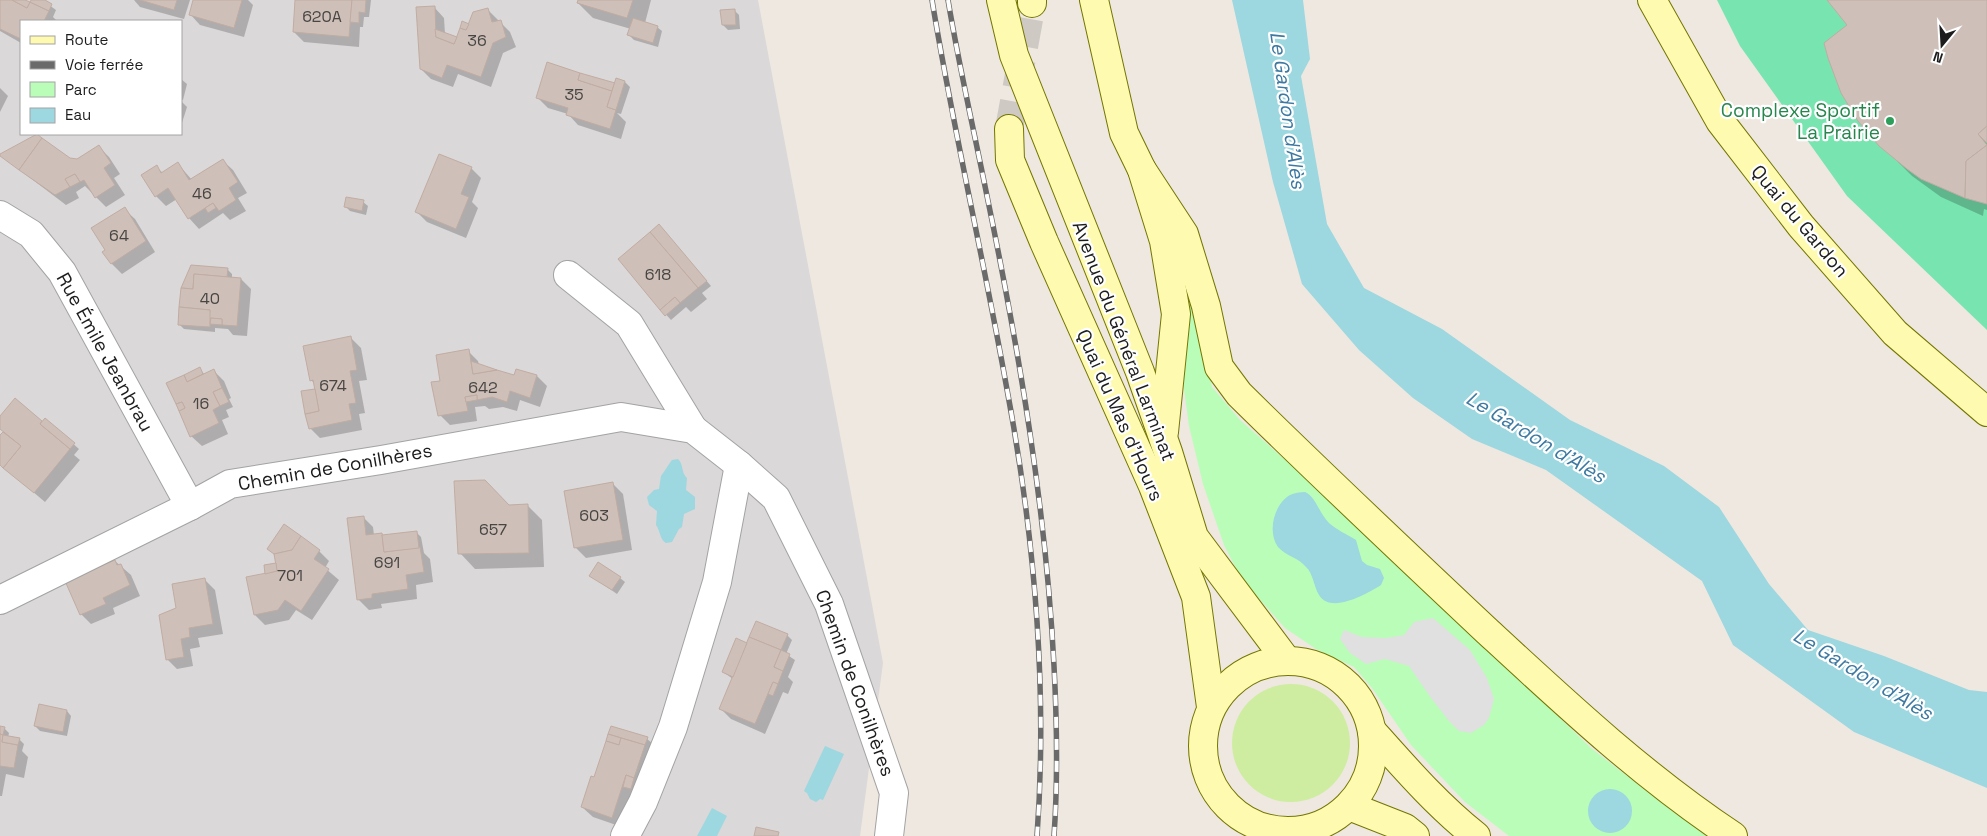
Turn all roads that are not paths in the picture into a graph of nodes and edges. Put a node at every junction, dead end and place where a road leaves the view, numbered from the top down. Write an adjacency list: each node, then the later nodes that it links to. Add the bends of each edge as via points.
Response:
1 (1000, 0): 10 (main road, Avenue du Général Larminat, via 1014,55 1140,372)
2 (1094, 0): 5 (main road, Quai du Mas d'Hours, via 1124,133)
3 (1652, 0): 8 (main road, Quai du Gardon, via 1720,122 1801,226 1896,333)
4 (1009, 129): 14 (main road, Quai du Mas d'Hours, via 1010,160 1153,486)
5 (1142, 170): 10 (main road, Quai du Mas d'Hours, via 1164,241 1176,314); 26 (main road, via 1184,234 1206,306 1218,366 1238,394 1560,700 1664,787)
6 (0, 215): 12 (street, Rue Émile Jeanbrau, via 31,234 62,272)
7 (568, 275): 9 (street, Chemin de Conilhères, via 629,324)
8 (1987, 412)
9 (693, 429): 11 (street, Chemin de Conilhères); 12 (street, Chemin de Conilhères, via 621,417 230,484)
10 (1163, 439): 13 (main road, Avenue du Général Larminat)
11 (738, 465): 22 (street, via 717,582 673,728 643,802); 23 (street, Chemin de Conilhères, via 776,498 829,604 894,793)
12 (190, 506): 15 (street, Chemin de Conilhères)
13 (1194, 537): 14 (main road); 16 (main road, Avenue du Général Larminat)
14 (1196, 597): 17 (main road, Quai du Mas d'Hours)
15 (0, 600)
16 (1287, 661): 17 (main road, via 1264,664 1243,673 1225,688); 18 (main road, via 1310,663 1331,672 1363,705)
17 (1212, 707): 20 (main road, via 1203,734 1204,762 1213,788 1231,810)
18 (1372, 731): 19 (main road, via 1373,755 1365,783); 25 (main road, via 1409,773)
19 (1349, 806): 21 (main road); 24 (main road, via 1405,828)
20 (1258, 831): 21 (main road)
21 (1315, 832)
22 (625, 836)
23 (889, 836)
24 (1415, 836)
25 (1476, 836)
26 (1734, 836)

